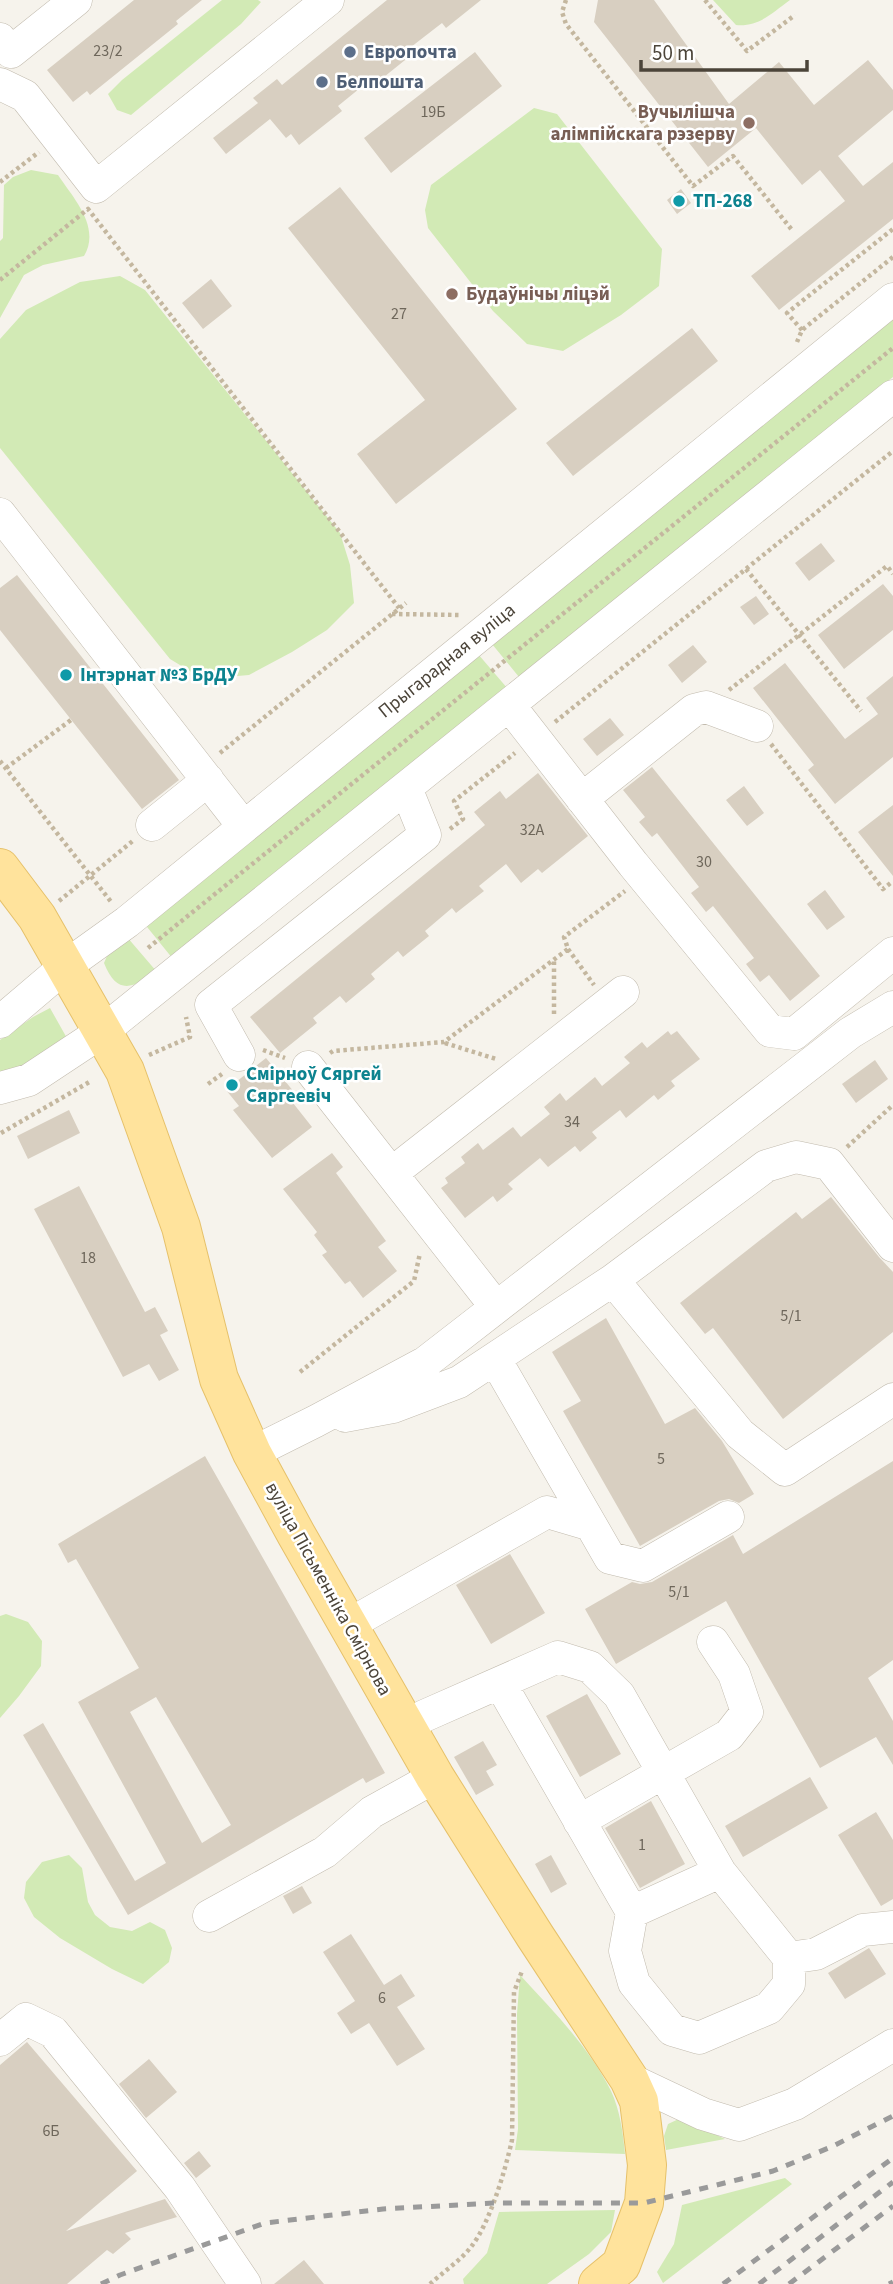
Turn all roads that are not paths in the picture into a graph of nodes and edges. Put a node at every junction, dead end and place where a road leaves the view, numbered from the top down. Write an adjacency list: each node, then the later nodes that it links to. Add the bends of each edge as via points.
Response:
1 (76, 0): 3 (street)
2 (328, 0): 4 (street, via 96,187 25,96)
3 (4, 51)
4 (0, 84)
5 (893, 299): 14 (street, Прыгарадная вуліца)
6 (893, 396): 8 (street)
7 (0, 514): 10 (street)
8 (509, 705): 11 (street); 12 (street)
9 (757, 726): 12 (street, via 706,708 694,710)
10 (204, 774): 13 (street); 14 (street)
11 (406, 788): 21 (street); 22 (street, via 425,835 211,1005)
12 (582, 799): 17 (street, via 770,1031 793,1034)
13 (152, 825)
14 (244, 827): 16 (street, Прыгарадная вуліца)
15 (0, 868): 16 (main road, вуліца Пісьменніка Смірнова)
16 (67, 965): 20 (street, Прыгарадная вуліца); 21 (main road, вуліца Пісьменніка Смірнова)
17 (888, 966)
18 (616, 998): 25 (street)
19 (893, 1007): 28 (street, via 850,1033)
20 (0, 1022)
21 (103, 1031): 24 (street, via 29,1080); 32 (main road, вуліца Пісьменніка Смірнова, via 125,1071 181,1227 219,1379)
22 (239, 1055)
23 (308, 1067): 25 (street)
24 (0, 1088)
25 (392, 1173): 28 (street)
26 (893, 1246): 27 (street, via 829,1164 796,1157 766,1166)
27 (613, 1280): 29 (street); 30 (street, via 740,1434 785,1470)
28 (496, 1307): 31 (street, via 426,1362)
29 (495, 1359): 31 (street, via 459,1382 393,1407); 34 (street)
30 (893, 1399)
31 (316, 1421): 32 (street)
32 (253, 1452): 35 (main road, вуліца Пісьменніка Смірнова)
33 (728, 1517): 34 (street, via 643,1566 610,1558)
34 (591, 1525): 35 (street, via 547,1513)
35 (348, 1625): 38 (main road, вуліца Пісьменніка Смірнова)
36 (713, 1642): 39 (street, via 734,1674 747,1712 729,1735)
37 (500, 1683): 38 (street); 39 (street, via 558,1657 590,1667 619,1695); 41 (street)
38 (406, 1727): 40 (main road, вуліца Пісьменніка Смірнова)
39 (664, 1774): 41 (street); 42 (street)
40 (435, 1777): 44 (street, via 372,1812 325,1852); 49 (main road, вуліца Пісьменніка Смірнова)
41 (579, 1821): 43 (street)
42 (720, 1872): 43 (street); 46 (street)
43 (632, 1912): 46 (street, via 625,1951 634,1983 671,2030 699,2038 769,2008 789,1984)
44 (209, 1916)
45 (893, 1927): 46 (street, via 863,1930 816,1954)
46 (789, 1958)
47 (0, 2040): 50 (street, via 26,2019 53,2032 180,2188)
48 (893, 2045): 49 (street, via 795,2104 739,2125 703,2114)
49 (629, 2079): 51 (main road, вуліца Пісьменніка Смірнова, via 639,2101 645,2152 643,2203 621,2265)
50 (245, 2284)
51 (598, 2284)

